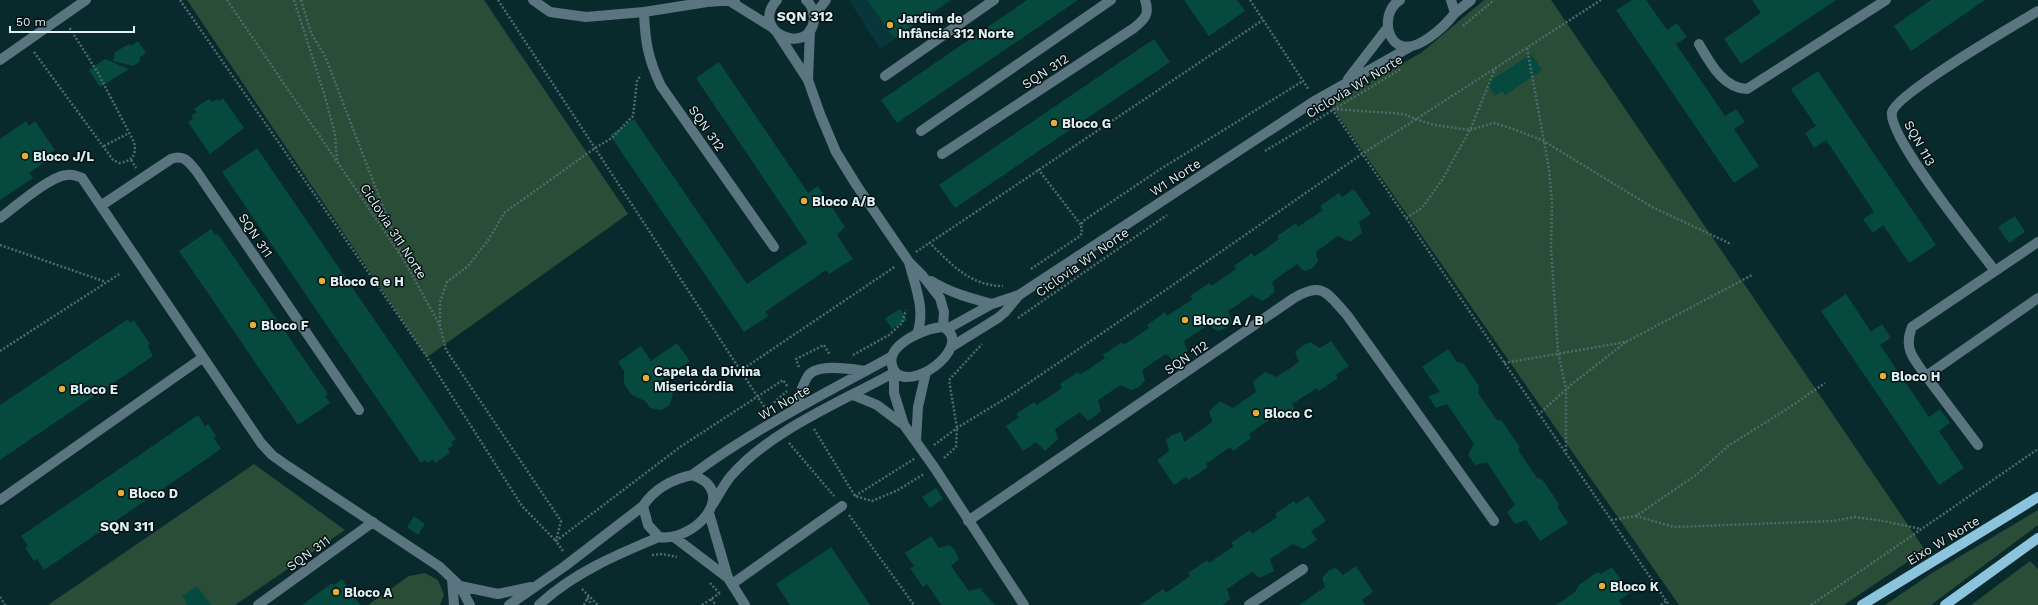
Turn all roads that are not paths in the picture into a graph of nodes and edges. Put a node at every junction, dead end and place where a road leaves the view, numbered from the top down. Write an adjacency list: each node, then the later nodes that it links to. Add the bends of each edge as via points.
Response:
1 (86, 0): 25 (street)
2 (533, 0): 17 (street, via 557,14 599,17)
3 (728, 0): 4 (street); 17 (street); 22 (street)
4 (735, 0)
5 (777, 0): 22 (street, via 770,14)
6 (806, 0): 19 (street, via 813,8)
7 (826, 0): 19 (street)
8 (994, 0): 26 (street)
9 (1111, 0): 29 (street, SQN 312)
10 (1145, 0): 30 (street, SQN 312, via 1148,13 1134,28)
11 (1400, 0): 15 (street)
12 (1452, 0): 18 (street)
13 (1471, 0): 18 (street)
14 (1886, 0): 23 (street, via 1747,89 1730,85 1708,60)
15 (1389, 4): 20 (street)
16 (2038, 11): 36 (street, SQN 113, via 1914,89 1892,113 1901,139 1920,170)
17 (644, 12): 34 (street, SQN 312, via 646,45 651,66 661,86)
18 (1455, 13): 24 (street, W1 Norte, via 1441,29)
19 (814, 16): 21 (street)
20 (1388, 27): 24 (street, via 1399,45); 28 (street, W1 Norte)
21 (810, 30): 22 (street, via 798,38 784,38); 27 (street)
22 (775, 31): 27 (street)
23 (1700, 44)
24 (1410, 47): 28 (street, W1 Norte)
25 (0, 60)
26 (886, 76)
27 (808, 80): 35 (street, via 836,152)
28 (1346, 82): 38 (street, W1 Norte)
29 (921, 131)
30 (942, 154)
31 (102, 205): 32 (street, via 82,178 66,175 55,178); 45 (street); 52 (street, SQN 311, via 171,159 184,158 197,172)
32 (0, 218)
33 (2038, 242): 36 (street)
34 (774, 247)
35 (908, 260): 37 (street); 42 (street, via 920,306 921,317)
36 (1994, 271): 49 (street, via 1912,327 1907,340 1909,348)
37 (922, 275): 40 (street, via 946,290); 41 (street, via 943,305)
38 (1019, 295): 40 (street, W1 Norte); 43 (street, W1 Norte, via 1006,312)
39 (2038, 298): 49 (street)
40 (992, 304): 41 (street, W1 Norte)
41 (945, 328): 42 (street, W1 Norte); 43 (street, via 952,336)
42 (917, 334): 44 (street, W1 Norte, via 896,348)
43 (951, 347): 47 (street, via 938,364)
44 (891, 357): 46 (street, W1 Norte); 48 (street)
45 (202, 358): 58 (street); 64 (street, via 272,455)
46 (866, 371): 51 (street, W1 Norte); 51 (street, via 850,368 819,369 809,375 801,390)
47 (926, 372): 48 (street, via 906,377); 54 (street, via 919,400)
48 (896, 373): 50 (street, W1 Norte); 53 (street, via 894,393)
49 (1926, 376): 55 (street)
50 (853, 395): 53 (street, via 890,412); 61 (street, W1 Norte, via 807,418 747,459 730,477)
51 (796, 409): 56 (street, W1 Norte)
52 (359, 410)
53 (904, 425): 54 (street)
54 (916, 440): 62 (street)
55 (1978, 445)
56 (692, 475): 59 (street, via 660,488); 61 (street, via 706,482 713,495)
57 (2038, 497): 81 (main road, Eixo W Norte)
58 (0, 500)
59 (643, 506): 65 (street, via 648,525); 72 (street)
60 (842, 506): 70 (street)
61 (711, 509): 66 (street, via 692,529); 70 (street)
62 (968, 521): 63 (street, SQN 112, via 1294,298 1314,289 1323,291 1347,315); 79 (street)
63 (1494, 521)
64 (373, 522): 69 (street, via 440,567); 73 (street, SQN 311)
65 (659, 537): 66 (street); 77 (street, via 580,574)
66 (674, 537): 70 (street)
67 (2038, 538): 82 (main road)
68 (1303, 569): 80 (street)
69 (452, 579): 71 (street); 74 (street)
70 (730, 581): 78 (street)
71 (460, 586): 72 (street, via 498,594); 75 (street)
72 (534, 587): 76 (street)
73 (258, 605)
74 (454, 605)
75 (470, 605)
76 (509, 605)
77 (539, 605)
78 (746, 605)
79 (1024, 605)
80 (1249, 605)
81 (1862, 605)
82 (1945, 605)

